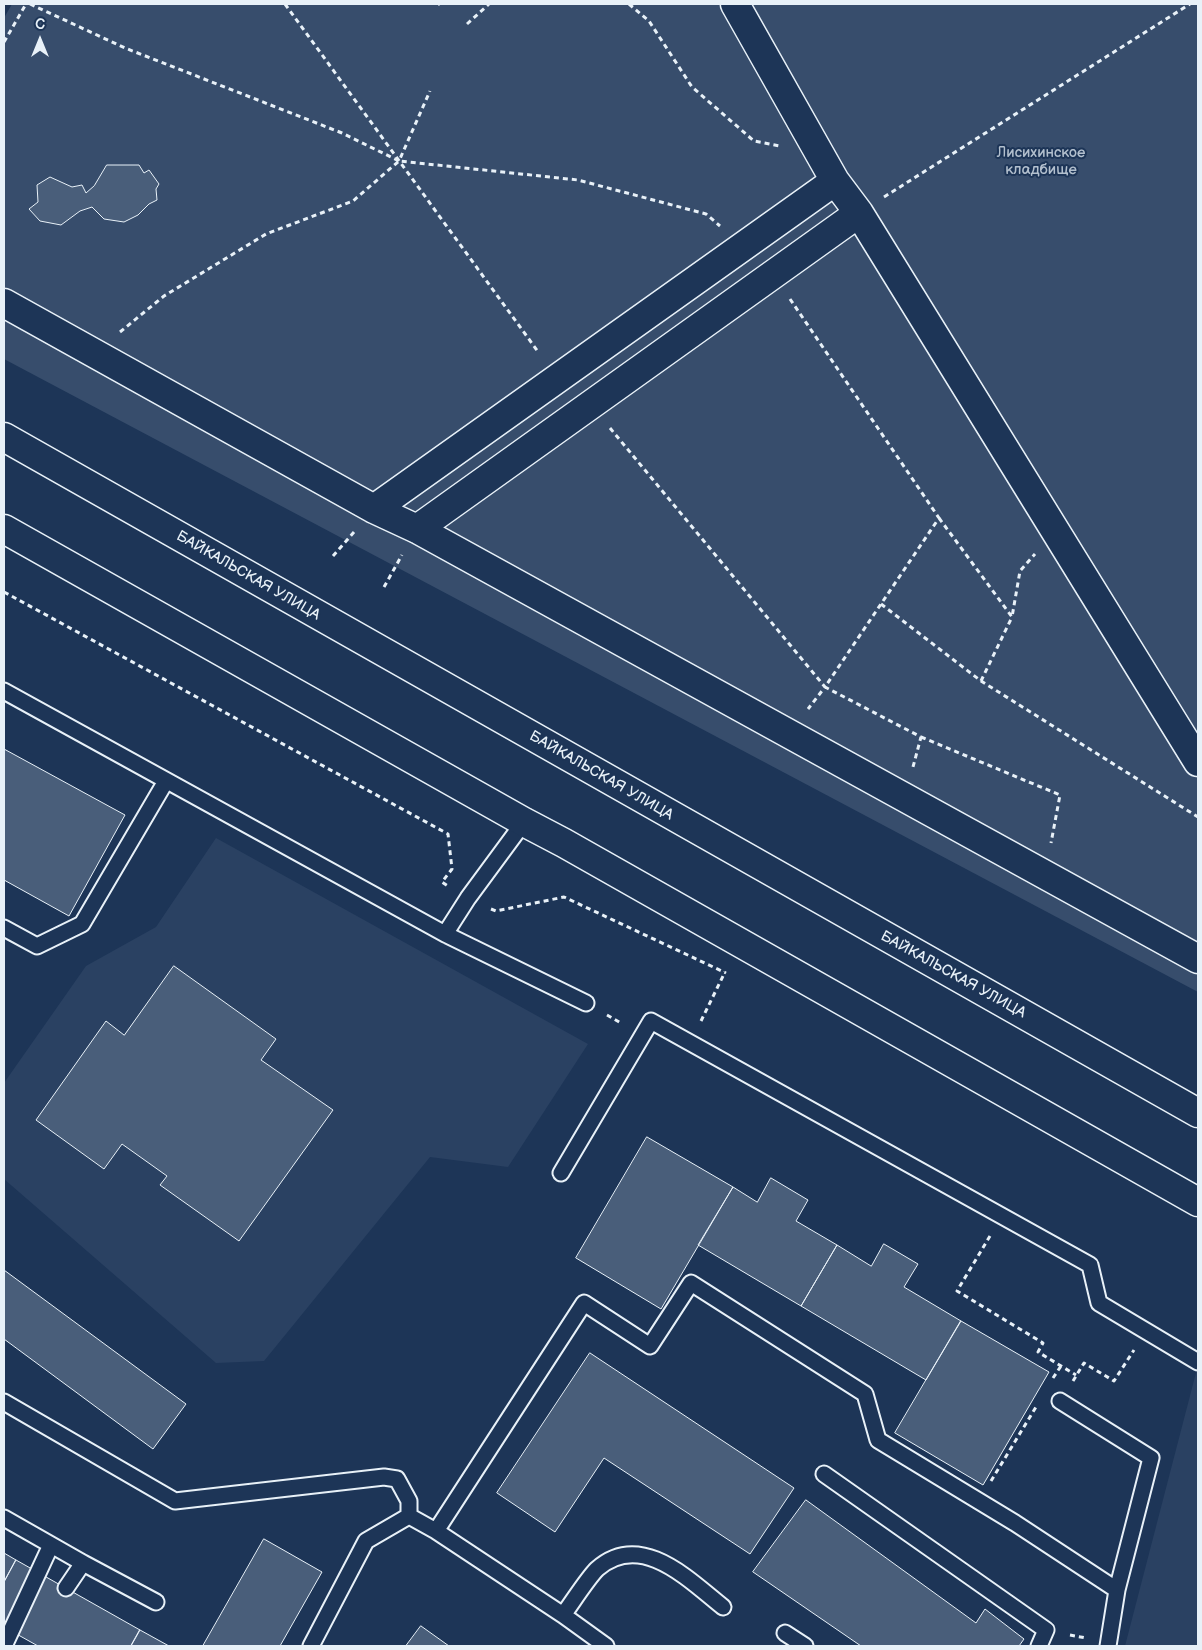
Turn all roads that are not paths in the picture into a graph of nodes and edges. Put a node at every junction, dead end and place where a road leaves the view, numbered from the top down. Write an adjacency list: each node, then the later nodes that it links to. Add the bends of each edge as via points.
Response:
1 (735, 4): 2 (street)
2 (835, 181): 3 (street); 6 (street)
3 (859, 213): 8 (street); 10 (street)
4 (4, 303): 6 (street)
5 (4, 436): 17 (street, БАЙКАЛЬСКАЯ УЛИЦА)
6 (374, 509): 8 (street)
7 (4, 529): 12 (street)
8 (417, 529): 15 (street)
9 (4, 691): 11 (lane)
10 (1198, 762)
11 (166, 781): 13 (lane, via 82,924 37,946); 14 (lane)
12 (524, 822): 14 (lane); 19 (street)
13 (4, 928)
14 (445, 934): 16 (lane)
15 (1198, 958)
16 (586, 1003)
17 (1198, 1113)
18 (561, 1173): 20 (lane, via 651,1021 1090,1265 1099,1303)
19 (1198, 1202)
20 (1198, 1362)
21 (1060, 1401): 30 (lane, via 1151,1458)
22 (4, 1402): 24 (lane, via 175,1501 384,1477 397,1479 410,1501)
23 (824, 1474): 40 (lane, via 1046,1630)
24 (409, 1516): 26 (lane); 37 (lane, via 366,1541)
25 (4, 1518): 27 (lane)
26 (436, 1531): 30 (lane, via 584,1303 650,1346 691,1283 866,1394 878,1440 1015,1523); 33 (lane)
27 (51, 1544): 28 (lane); 36 (lane)
28 (83, 1563): 29 (lane); 31 (lane)
29 (66, 1588)
30 (1117, 1590): 35 (lane)
31 (156, 1602)
32 (723, 1607): 33 (lane, via 669,1564 650,1556 631,1554 597,1569)
33 (563, 1615): 38 (lane)
34 (785, 1633): 39 (lane)
35 (1108, 1644)
36 (4, 1646)
37 (312, 1646)
38 (606, 1646)
39 (805, 1646)
40 (1039, 1646)

